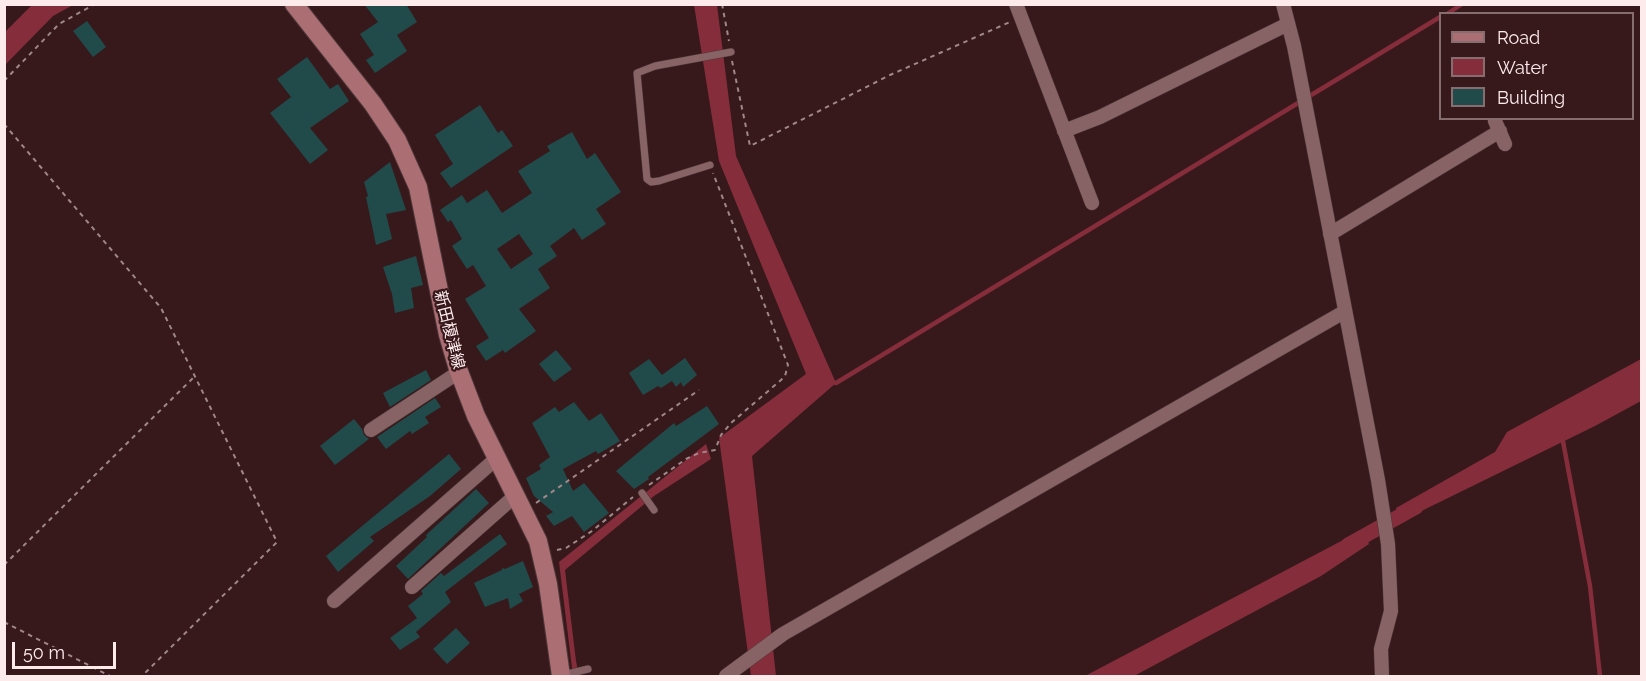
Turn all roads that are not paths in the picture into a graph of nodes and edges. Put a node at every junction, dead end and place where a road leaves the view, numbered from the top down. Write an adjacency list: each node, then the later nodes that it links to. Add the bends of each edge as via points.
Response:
1 (294, 4): 12 (main road, 新田榎津線, via 373,104 401,149 418,187 437,287)
2 (1284, 4): 4 (street)
3 (1018, 11): 6 (street)
4 (1288, 24): 6 (street); 10 (street)
5 (727, 53): 8 (lane, via 655,66 638,73 647,179 651,182)
6 (1064, 131): 9 (street)
7 (1500, 132): 10 (street)
8 (710, 165)
9 (1092, 203)
10 (1330, 234): 11 (street)
11 (1344, 312): 22 (street, via 775,640); 23 (street, via 1388,544 1391,611 1381,649)
12 (459, 372): 13 (street); 14 (main road, 新田榎津線)
13 (371, 430)
14 (497, 458): 16 (main road, 新田榎津線); 19 (street)
15 (641, 492): 17 (lane)
16 (520, 503): 18 (street); 21 (main road, 新田榎津線, via 538,541)
17 (654, 510)
18 (412, 587)
19 (334, 601)
20 (588, 669): 21 (lane)
21 (561, 676)
22 (726, 676)
23 (1382, 676)

